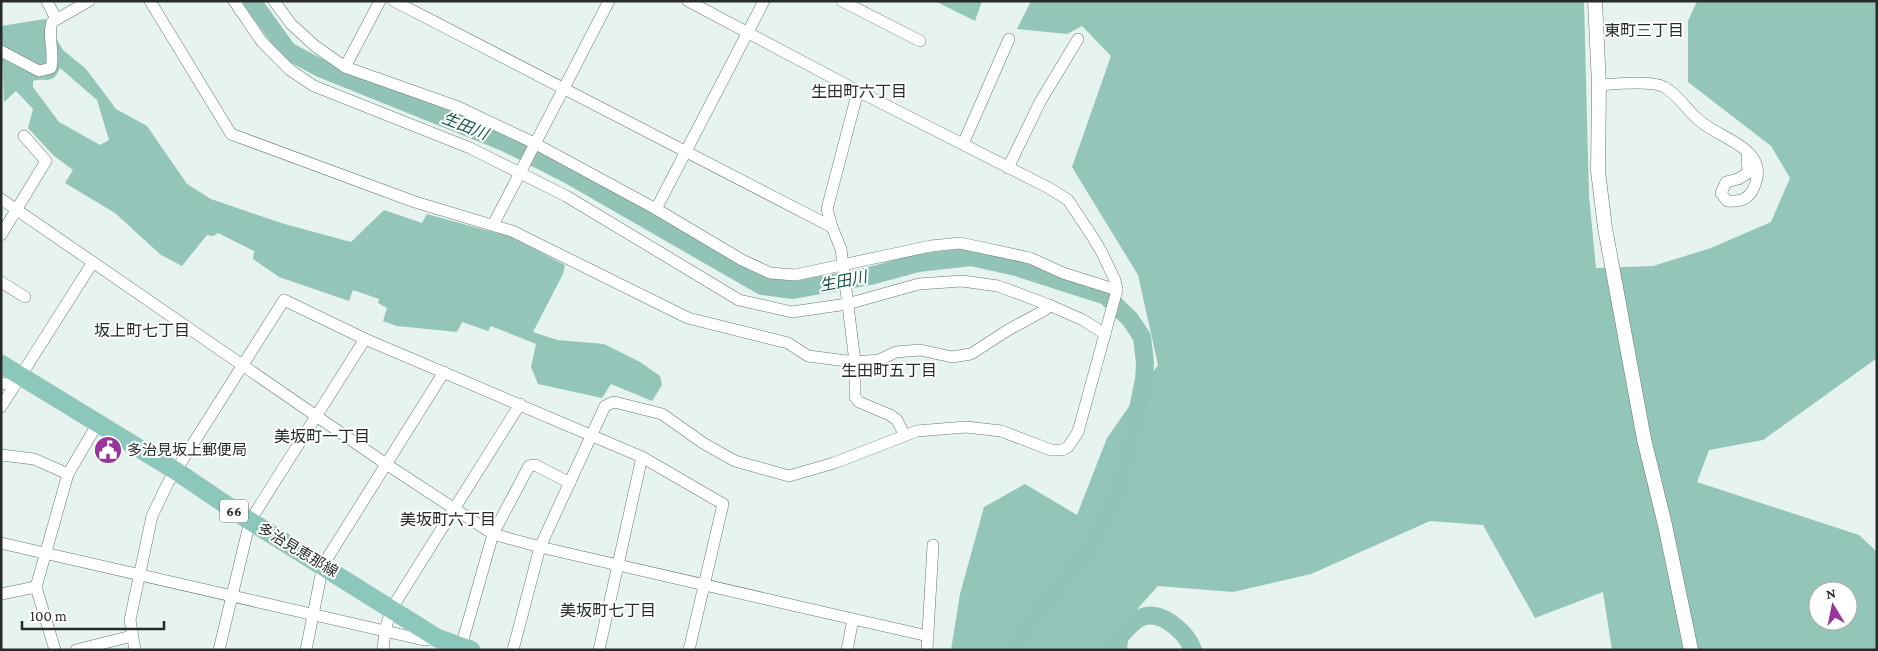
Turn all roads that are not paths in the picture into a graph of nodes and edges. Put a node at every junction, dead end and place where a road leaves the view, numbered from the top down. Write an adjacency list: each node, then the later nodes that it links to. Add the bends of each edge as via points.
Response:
1 (47, 1): 13 (street)
2 (89, 1): 13 (street)
3 (150, 1): 33 (street, via 231,134 415,202)
4 (234, 1): 29 (street, via 262,42 290,70 314,86 470,148)
5 (274, 1): 19 (street, via 291,24)
6 (380, 1): 19 (street)
7 (394, 1): 21 (street)
8 (609, 1): 21 (street)
9 (688, 1): 14 (street)
10 (764, 1): 14 (street)
11 (842, 1): 17 (street)
12 (1595, 1): 20 (street)
13 (56, 19): 18 (street, via 49,30 51,68 39,71)
14 (747, 33): 22 (street); 26 (street)
15 (1009, 39): 25 (street)
16 (1078, 39): 28 (street, via 1040,102)
17 (920, 41)
18 (1, 51)
19 (345, 67): 24 (street, via 458,107)
20 (1599, 85): 27 (street, via 1651,84 1665,87 1701,123 1741,144); 96 (street, via 1598,171 1613,279 1644,439)
21 (563, 89): 24 (street); 26 (street)
22 (858, 91): 25 (street); 34 (street, via 828,209)
23 (24, 136): 32 (street, via 46,161)
24 (534, 142): 29 (street); 31 (street)
25 (963, 144): 28 (street)
26 (684, 152): 31 (street); 34 (street)
27 (1747, 152): 27 (street, via 1758,164 1758,179 1751,195 1740,202 1726,201 1722,193 1726,182 1748,173)
28 (1008, 168): 39 (street, via 1068,200 1101,250 1115,280)
29 (519, 174): 33 (street); 41 (street, via 566,196 739,300 792,312)
30 (1, 199): 32 (street)
31 (656, 209): 37 (street, via 770,273 795,275)
32 (18, 210): 35 (street); 36 (street)
33 (493, 225): 45 (street, via 512,231 688,318 788,343 808,356)
34 (832, 227): 37 (street)
35 (1, 235)
36 (93, 262): 47 (street); 49 (street)
37 (843, 264): 39 (street, via 931,246 960,244 1030,258); 41 (street)
38 (1, 282): 40 (street)
39 (1116, 290): 43 (street)
40 (25, 297)
41 (847, 304): 42 (street, via 919,284 962,281 998,286); 45 (street)
42 (1049, 305): 43 (street); 45 (street, via 970,354 952,357 920,350)
43 (1105, 334): 55 (street, via 1078,432 1062,450 1052,450 1001,431 966,427)
44 (364, 339): 47 (street, via 284,300); 48 (street); 53 (street)
45 (855, 362): 55 (street, via 855,397 897,420)
46 (1, 364): 49 (main road, 多治見恵那線 / 66)
47 (242, 365): 53 (street); 60 (street)
48 (444, 372): 51 (street); 59 (street)
49 (18, 381): 50 (street); 52 (street); 54 (main road, 多治見恵那線 / 66)
50 (1, 383)
51 (520, 404): 56 (street); 63 (street)
52 (1, 407)
53 (316, 415): 59 (street); 64 (street)
54 (98, 423): 60 (main road, 多治見恵那線 / 66); 61 (street)
55 (904, 434): 56 (street, via 834,463 789,476 736,461 662,414 631,405 614,402 605,406)
56 (592, 435): 58 (street); 62 (street)
57 (1, 455): 61 (street, via 34,459)
58 (642, 457): 71 (street); 73 (street, via 723,504)
59 (386, 464): 63 (street); 70 (street)
60 (176, 471): 64 (main road, 多治見恵那線 / 66); 72 (street, via 152,516)
61 (68, 474): 69 (street)
62 (570, 483): 65 (street, via 535,465 529,466); 68 (street)
63 (453, 507): 65 (street); 77 (street)
64 (250, 521): 70 (main road, 多治見恵那線 / 66); 76 (street)
65 (493, 534): 68 (street); 84 (street)
66 (1, 543): 69 (street)
67 (934, 545): 82 (street)
68 (540, 547): 71 (street); 91 (street)
69 (44, 553): 72 (street); 74 (street)
70 (323, 565): 77 (main road, 多治見恵那線 / 66); 78 (street)
71 (619, 565): 73 (street); 92 (street)
72 (139, 574): 76 (street); 81 (street, via 130,620)
73 (704, 585): 79 (street); 93 (street)
74 (36, 587): 75 (street); 85 (street)
75 (1, 594)
76 (232, 596): 78 (street); 88 (street)
77 (392, 608): 80 (street); 83 (main road, 多治見恵那線 / 66)
78 (312, 614): 80 (street); 89 (street)
79 (853, 619): 82 (street); 94 (street)
80 (385, 630): 83 (street); 90 (street)
81 (132, 636): 86 (street); 87 (street)
82 (928, 636): 95 (street)
83 (437, 644): 84 (main road, 多治見恵那線 / 66)
84 (466, 648)
85 (55, 650)
86 (76, 650)
87 (135, 650)
88 (219, 650)
89 (306, 650)
90 (383, 650)
91 (513, 650)
92 (599, 650)
93 (689, 650)
94 (847, 650)
95 (927, 650)
96 (1692, 650)

